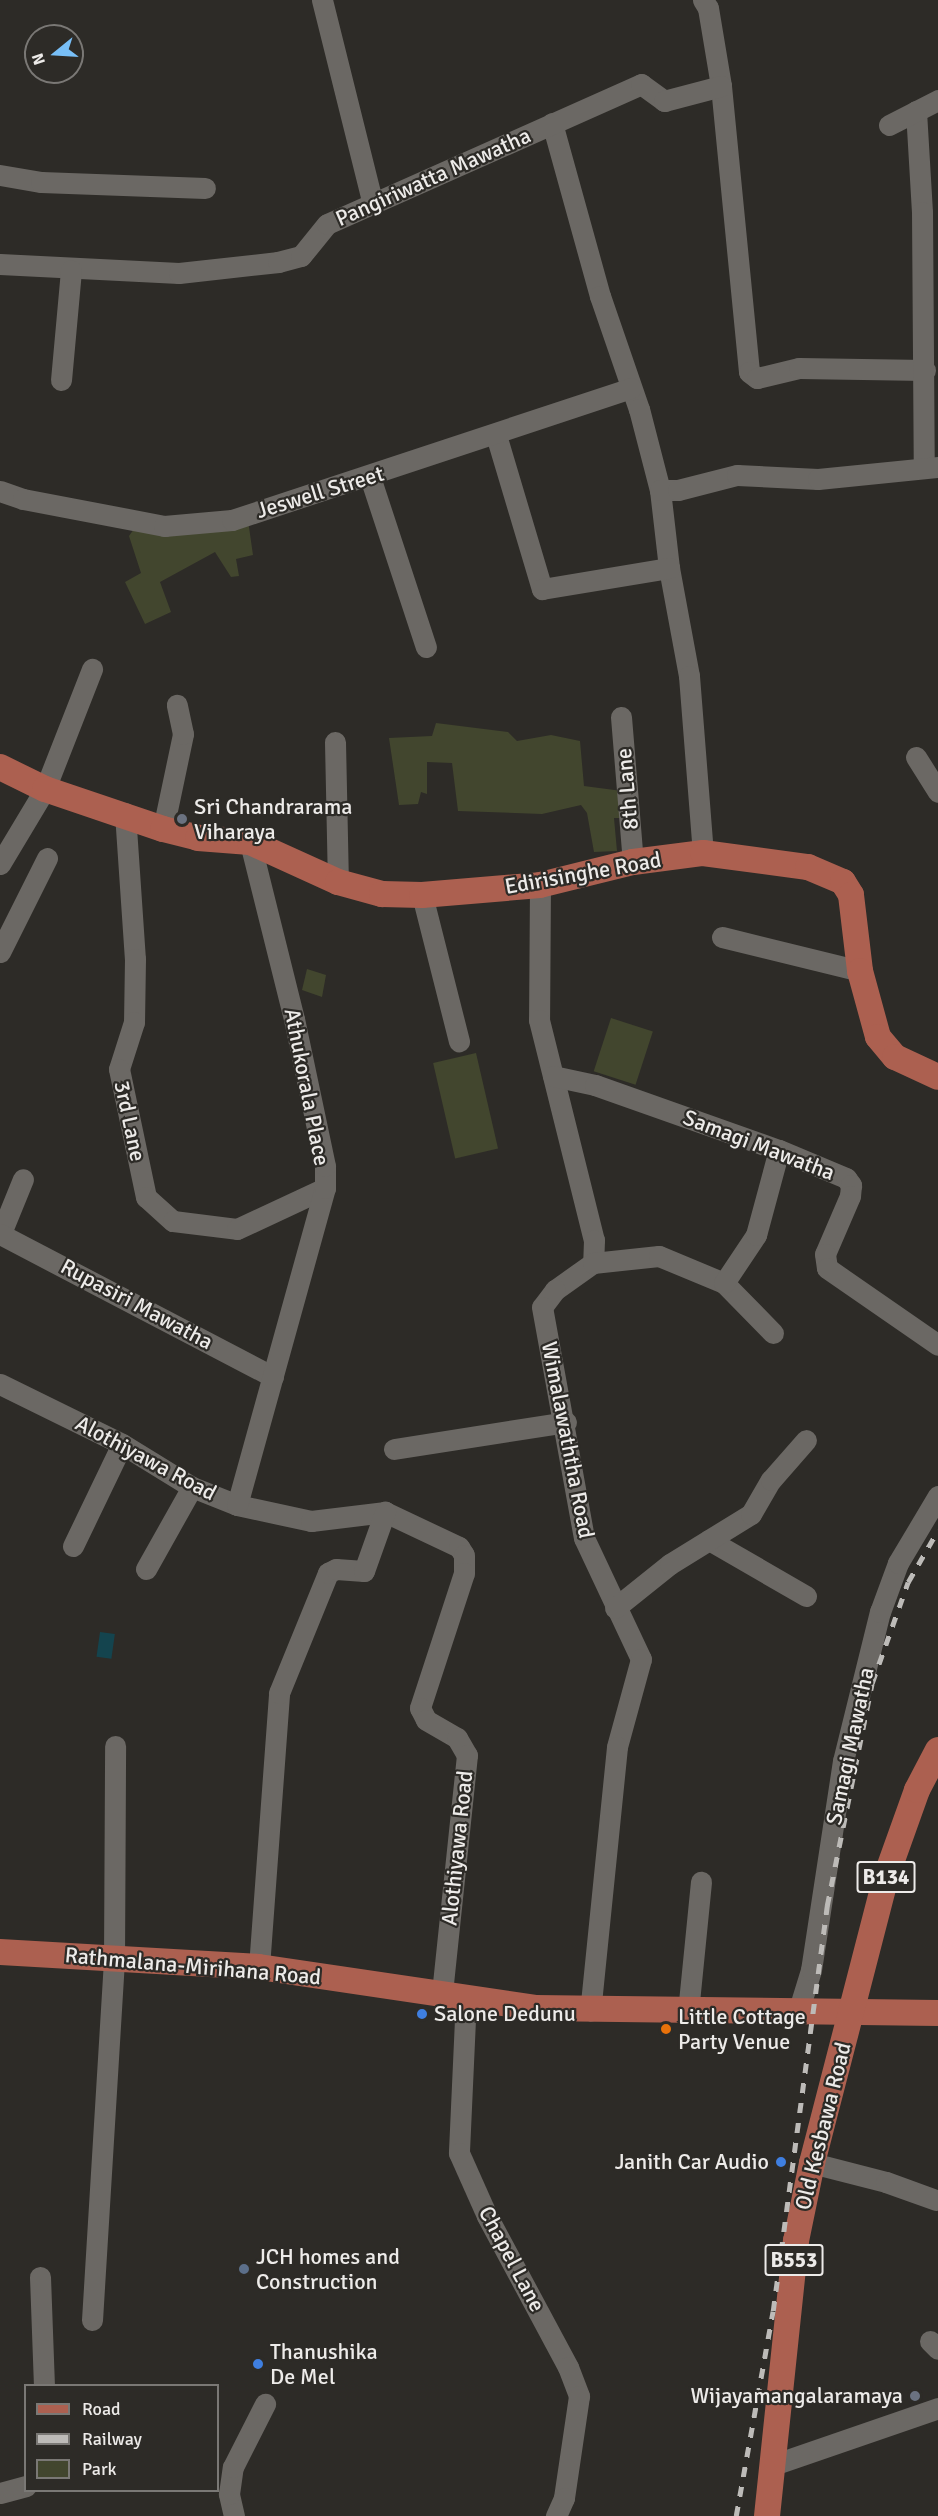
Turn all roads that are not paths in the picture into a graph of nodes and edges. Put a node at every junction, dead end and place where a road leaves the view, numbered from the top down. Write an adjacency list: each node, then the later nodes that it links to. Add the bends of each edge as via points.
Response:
1 (322, 0): 10 (street)
2 (703, 0): 3 (street, via 708,8)
3 (722, 86): 6 (street, Pangiriwatta Mawatha, via 664,101 641,84); 15 (street, via 750,372 757,378 799,368)
4 (938, 100): 5 (street)
5 (916, 111): 7 (street); 11 (street)
6 (552, 123): 10 (street, Pangiriwatta Mawatha); 17 (street, via 600,296)
7 (889, 125)
8 (0, 175): 9 (street, via 41,182)
9 (206, 188)
10 (373, 204): 13 (street, Pangiriwatta Mawatha, via 327,224 301,256 278,262 179,273)
11 (930, 211): 14 (street)
12 (0, 264): 13 (street, Pangiriwatta Mawatha)
13 (71, 270): 16 (street)
14 (931, 301): 15 (street)
15 (925, 370): 19 (street)
16 (62, 380)
17 (631, 388): 18 (street, Jeswell Street); 21 (street)
18 (496, 435): 20 (street, Jeswell Street); 23 (street, via 542,589)
19 (931, 467): 21 (street, via 818,479 737,474 678,490)
20 (370, 477): 22 (street, Jeswell Street, via 232,520 164,526 23,500); 24 (street)
21 (660, 490): 23 (street)
22 (0, 491)
23 (669, 568): 36 (street, via 689,676)
24 (426, 647)
25 (92, 669): 31 (street)
26 (177, 705): 34 (street, via 183,734)
27 (621, 717): 38 (street, 8th Lane)
28 (334, 742): 40 (street)
29 (916, 757): 32 (street)
30 (0, 767): 31 (main road, Edirisinghe Road)
31 (45, 789): 33 (main road, Edirisinghe Road); 39 (street)
32 (938, 792)
33 (125, 813): 34 (main road, Edirisinghe Road); 51 (street, 3rd Lane, via 135,959 134,1022 119,1069 146,1197 173,1221 237,1229)
34 (163, 828): 35 (main road, Edirisinghe Road, via 198,838)
35 (250, 842): 40 (main road, Edirisinghe Road); 51 (street, Athukorala Place, via 294,1019 325,1166)
36 (703, 853): 38 (main road, Edirisinghe Road); 45 (main road, Edirisinghe Road, via 808,867 843,882 851,895)
37 (47, 858): 44 (street)
38 (633, 862): 41 (main road, Edirisinghe Road)
39 (0, 864)
40 (338, 882): 42 (main road, Edirisinghe Road, via 382,894)
41 (540, 885): 42 (main road, Edirisinghe Road); 47 (street, via 539,1020)
42 (422, 895): 46 (street)
43 (722, 937): 45 (street)
44 (0, 952)
45 (860, 971): 48 (main road, Edirisinghe Road, via 878,1037 896,1057)
46 (459, 1041)
47 (553, 1076): 49 (street, Samagi Mawatha, via 595,1085); 53 (street, via 594,1240)
48 (938, 1077)
49 (779, 1150): 54 (street, via 756,1235); 56 (street, Samagi Mawatha, via 846,1178 851,1185 825,1254 827,1268)
50 (23, 1179): 52 (street)
51 (325, 1188): 57 (street, Athukorala Place)
52 (1, 1233): 57 (street, Rupasiri Mawatha)
53 (594, 1263): 54 (street, via 659,1256); 59 (street, Wimalawaththa Road, via 555,1290 542,1307)
54 (724, 1283): 55 (street)
55 (773, 1333)
56 (938, 1345)
57 (273, 1377): 65 (street, Athukorala Place)
58 (0, 1384): 61 (street, Alothiyawa Road)
59 (566, 1422): 62 (street); 71 (street, Wimalawaththa Road, via 584,1538)
60 (806, 1440): 67 (street, via 771,1480 751,1514)
61 (122, 1444): 63 (street, Alothiyawa Road); 68 (street)
62 (394, 1449)
63 (192, 1487): 65 (street, Alothiyawa Road); 69 (street)
64 (938, 1496): 79 (street, Samagi Mawatha, via 898,1563 880,1612 843,1761 811,1970)
65 (237, 1505): 66 (street, Alothiyawa Road, via 311,1521)
66 (385, 1512): 77 (street, via 364,1571 336,1569 328,1573 279,1693); 78 (street, Alothiyawa Road, via 459,1547 464,1555 464,1573 420,1708 426,1720 457,1738 467,1755)
67 (709, 1540): 70 (street); 71 (street, via 670,1564)
68 (73, 1546)
69 (146, 1569)
70 (806, 1596)
71 (615, 1608): 81 (street, Wimalawaththa Road, via 633,1635 641,1659 617,1747)
72 (115, 1746): 76 (street)
73 (938, 1750): 80 (main road, Old Kesbawa Road / B134, via 917,1790 887,1874)
74 (701, 1882): 82 (street)
75 (0, 1952): 76 (main road, Rathmalana-Mirihana Road)
76 (114, 1959): 77 (main road, Rathmalana-Mirihana Road); 87 (street)
77 (259, 1967): 78 (main road, Rathmalana-Mirihana Road)
78 (454, 1995): 81 (main road, Rathmalana-Mirihana Road, via 535,2008); 95 (street, Chapel Lane, via 459,2153 579,2396 564,2498)
79 (800, 2009): 80 (main road, Rathmalana-Mirihana Road); 82 (main road, Rathmalana-Mirihana Road)
80 (852, 2010): 83 (main road, Rathmalana-Mirihana Road); 84 (main road, Old Kesbawa Road / B553)
81 (590, 2011): 82 (main road, Rathmalana-Mirihana Road)
82 (688, 2012)
83 (938, 2013)
84 (812, 2163): 85 (street); 91 (main road, Old Kesbawa Road / B553, via 796,2241)
85 (936, 2200)
86 (40, 2277): 88 (street)
87 (92, 2320)
88 (44, 2384)
89 (265, 2404): 94 (street, via 233,2467)
90 (938, 2408): 91 (street)
91 (770, 2466): 96 (main road, Old Kesbawa Road / B553)
92 (24, 2487): 93 (street)
93 (0, 2493)
94 (229, 2515)
95 (556, 2516)
96 (767, 2516)

